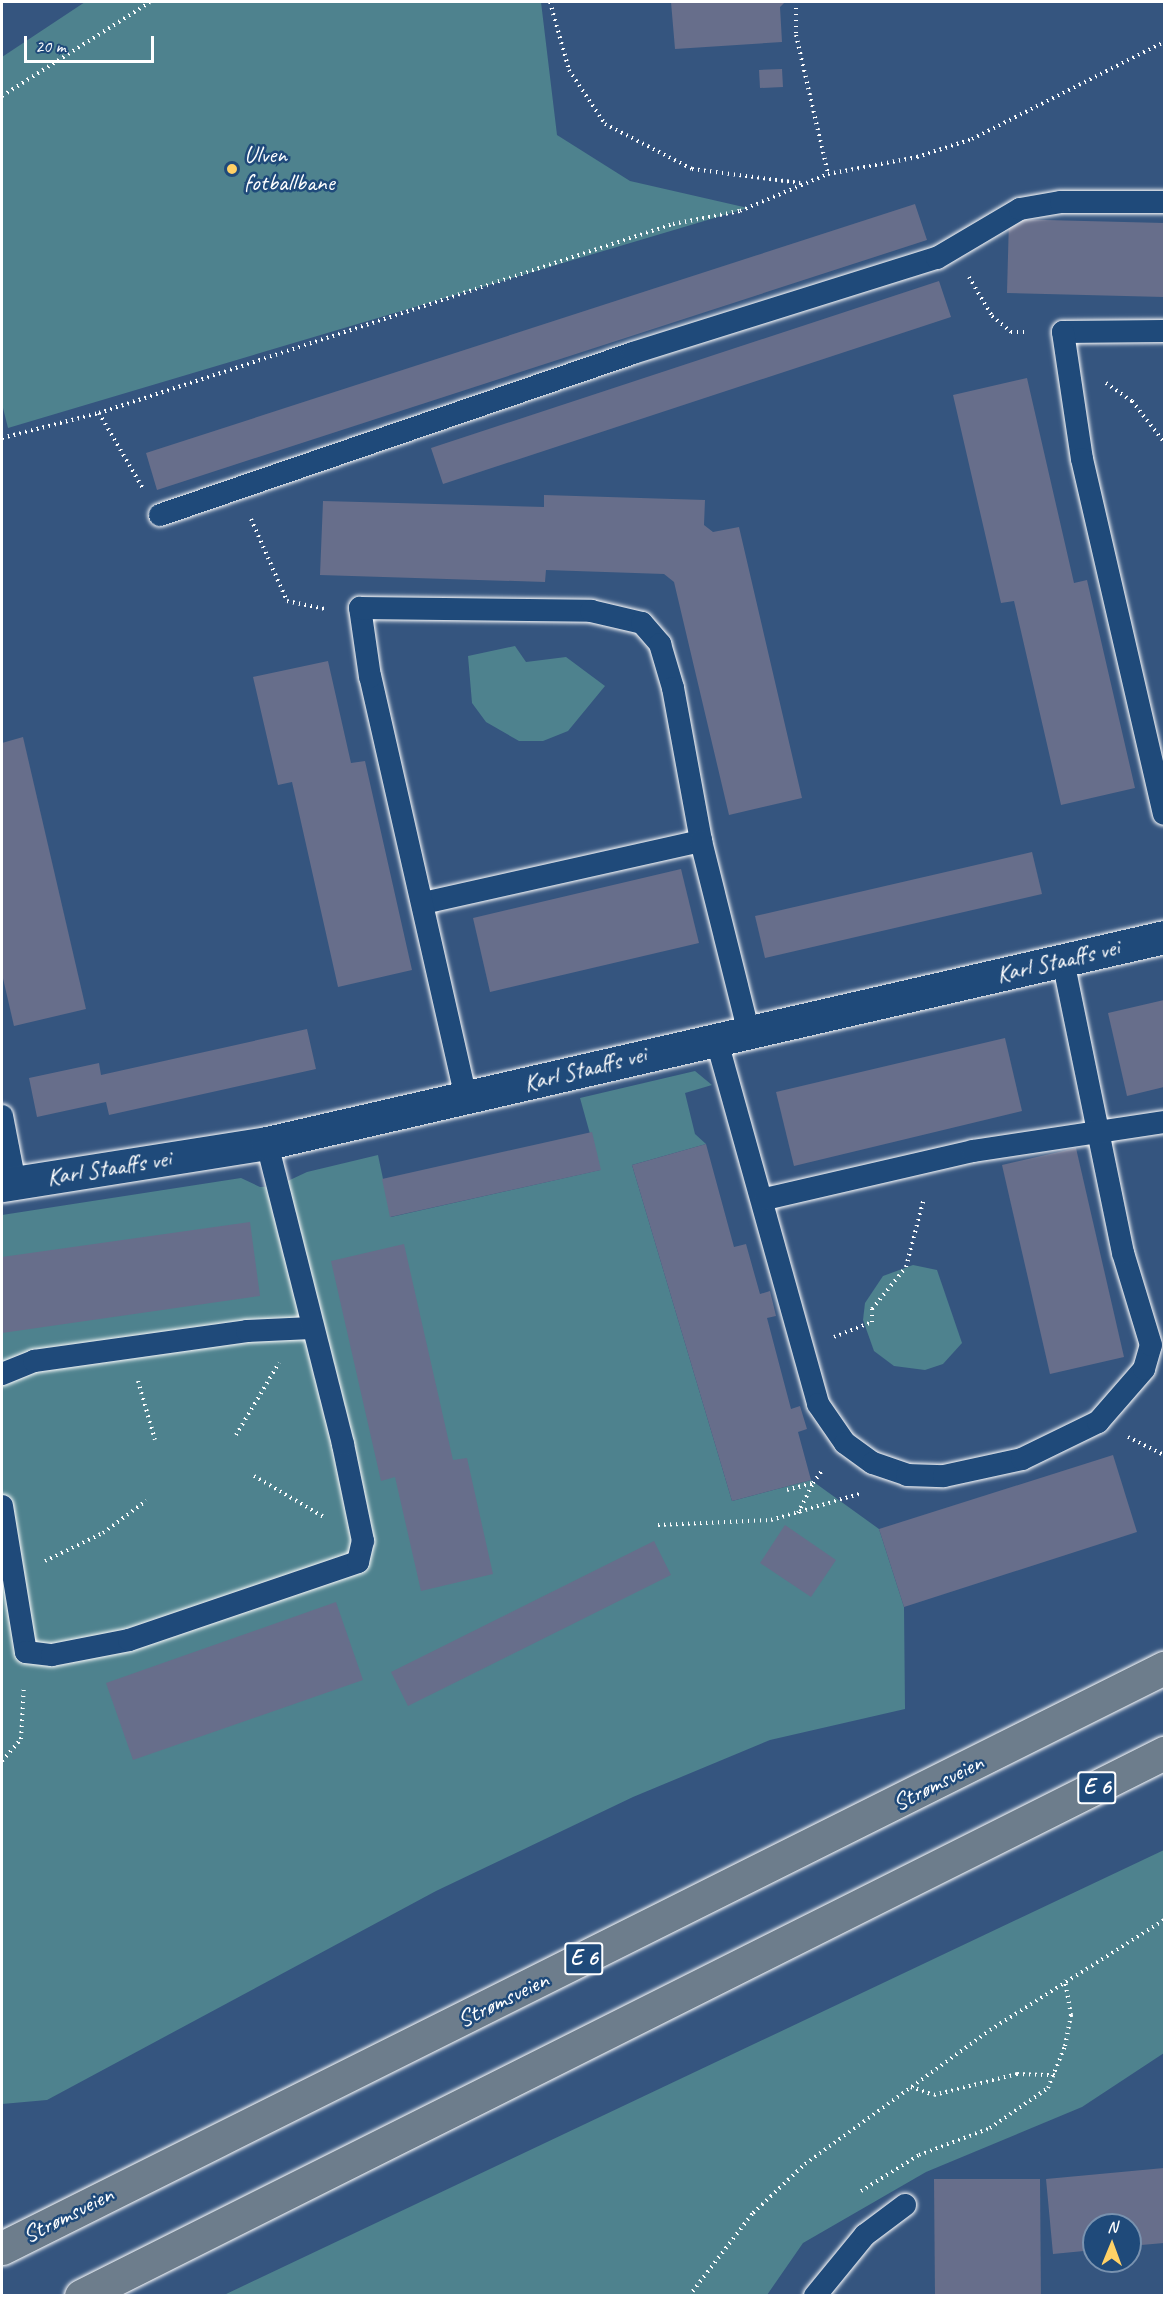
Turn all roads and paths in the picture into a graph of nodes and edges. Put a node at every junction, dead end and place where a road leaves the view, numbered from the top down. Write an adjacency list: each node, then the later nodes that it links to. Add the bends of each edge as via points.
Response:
1 (150, 2): 5 (path)
2 (550, 2): 7 (path, via 569,70 605,124 692,169)
3 (796, 2): 6 (path, via 796,35)
4 (1164, 42): 6 (path, via 972,139 917,157)
5 (2, 96)
6 (828, 174): 7 (path)
7 (804, 183): 13 (path, via 740,211 673,224)
8 (1164, 202): 9 (lane, via 1061,202 1020,208)
9 (937, 258): 11 (path, via 958,266 992,316 1011,332); 16 (lane, via 633,353)
10 (1164, 331): 11 (lane)
11 (1063, 332): 12 (lane)
12 (1067, 365): 15 (path, via 1132,401); 19 (lane, via 1082,459)
13 (99, 412): 14 (path); 17 (path)
14 (2, 438)
15 (1164, 442)
16 (244, 487): 17 (lane); 18 (path, via 250,516 287,601 314,609)
17 (160, 514)
18 (360, 608): 21 (lane, via 591,611 642,623 660,644 673,688); 22 (lane)
19 (1155, 726): 20 (lane)
20 (1164, 814)
21 (700, 841): 22 (lane); 25 (lane)
22 (423, 903): 27 (lane)
23 (1164, 937): 24 (street, Karl Staaffs vei)
24 (1063, 960): 25 (street, Karl Staaffs vei); 30 (lane)
25 (748, 1030): 26 (street, Karl Staaffs vei)
26 (716, 1038): 27 (street, Karl Staaffs vei); 34 (lane)
27 (466, 1098): 31 (street, Karl Staaffs vei)
28 (2, 1116): 33 (lane)
29 (1164, 1122): 30 (lane)
30 (1096, 1131): 32 (lane); 35 (lane)
31 (267, 1143): 33 (street, Karl Staaffs vei); 36 (lane)
32 (934, 1160): 34 (lane); 38 (path, via 906,1267 872,1308 872,1322)
33 (8, 1184)
34 (765, 1199): 38 (lane)
35 (1155, 1325): 42 (lane, via 1144,1369 1098,1422 1022,1459 944,1476)
36 (305, 1328): 37 (lane); 40 (path); 49 (lane)
37 (130, 1348): 39 (lane, via 34,1361); 41 (path)
38 (801, 1351): 42 (lane, via 818,1404 845,1443 873,1463)
39 (2, 1374)
40 (236, 1435)
41 (155, 1440)
42 (907, 1475): 47 (path)
43 (254, 1476): 49 (path)
44 (813, 1483): 47 (path)
45 (146, 1501): 50 (path, via 103,1533)
46 (2, 1506): 50 (lane)
47 (798, 1513): 48 (path, via 771,1520)
48 (658, 1525)
49 (363, 1541): 51 (lane, via 358,1562 129,1640 52,1655)
50 (12, 1577): 51 (lane)
51 (26, 1652): 54 (path, via 21,1739)
52 (1164, 1668): 61 (highway, Strømsveien / E 6)
53 (1164, 1754): 62 (highway, E 6)
54 (2, 1761)
55 (1164, 1920): 56 (path)
56 (1065, 1980): 57 (path, via 1071,2015); 58 (path)
57 (1055, 2075): 58 (path, via 1017,2074 934,2096); 59 (path, via 1034,2102 990,2128 881,2174)
58 (910, 2087): 63 (path, via 783,2182)
59 (859, 2194)
60 (905, 2205): 64 (lane, via 865,2235)
61 (2, 2248)
62 (81, 2295)
63 (689, 2295)
64 (815, 2295)

